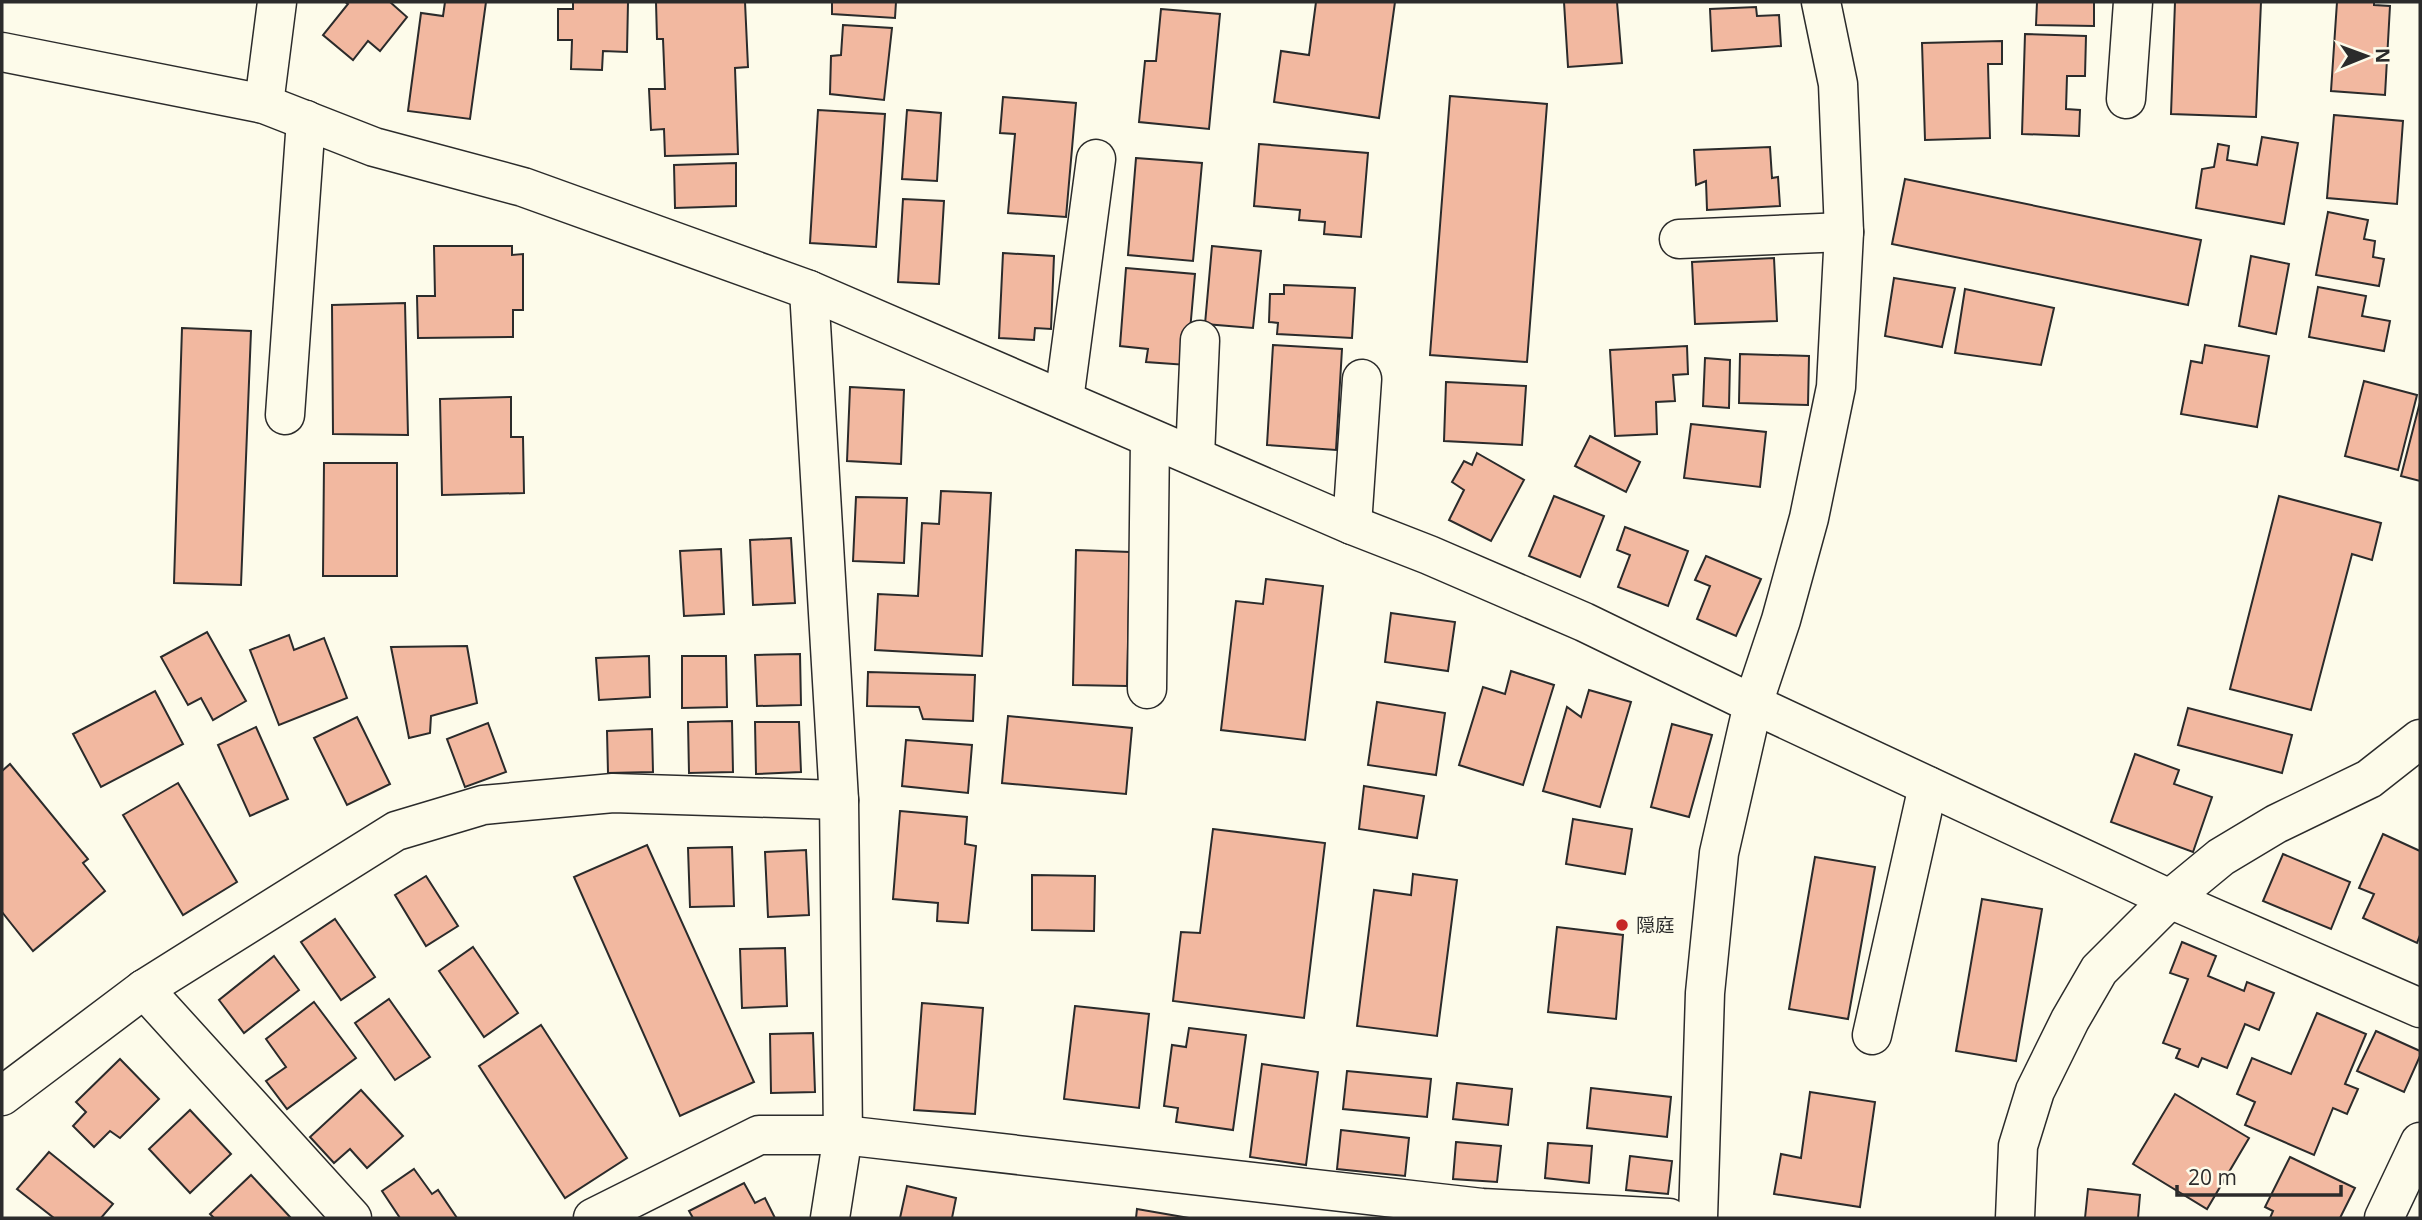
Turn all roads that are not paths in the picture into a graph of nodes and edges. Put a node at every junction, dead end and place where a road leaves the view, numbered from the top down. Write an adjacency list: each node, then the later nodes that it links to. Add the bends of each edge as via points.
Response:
1 (277, 2): 6 (street)
2 (1821, 2): 9 (street, via 1838,83)
3 (2133, 2): 5 (street)
4 (2, 52): 6 (street)
5 (2126, 99)
6 (264, 104): 7 (street)
7 (306, 120): 11 (street, via 374,147 523,187); 15 (street)
8 (1096, 159): 14 (street)
9 (1844, 232): 10 (street); 20 (street, via 1836,387 1805,531)
10 (1679, 239)
11 (809, 290): 14 (street); 23 (street)
12 (1200, 340): 17 (street)
13 (1362, 379): 18 (street)
14 (1064, 400): 16 (street)
15 (285, 415)
16 (1150, 439): 17 (street); 19 (street)
17 (1195, 456): 18 (street)
18 (1352, 525): 20 (street, via 1584,622)
19 (1147, 689)
20 (1753, 704): 22 (street); 35 (street, via 1719,853 1705,993)
21 (2420, 739): 24 (street, via 2369,779 2276,824 2221,857)
22 (1928, 786): 24 (street); 27 (street)
23 (838, 800): 25 (street, via 613,793 483,805 397,831); 29 (street)
24 (2170, 899): 26 (street); 36 (street, via 2099,970 2035,1091 2018,1146)
25 (144, 989): 28 (street); 31 (street)
26 (2420, 1007)
27 (1872, 1035)
28 (2, 1096)
29 (844, 1135): 32 (street, via 759,1135); 33 (street); 34 (street, via 1482,1208)
30 (2420, 1142): 37 (street)
31 (352, 1218)
32 (593, 1218)
33 (830, 1218)
34 (1669, 1218)
35 (1698, 1218)
36 (2015, 1218)
37 (2384, 1218)

